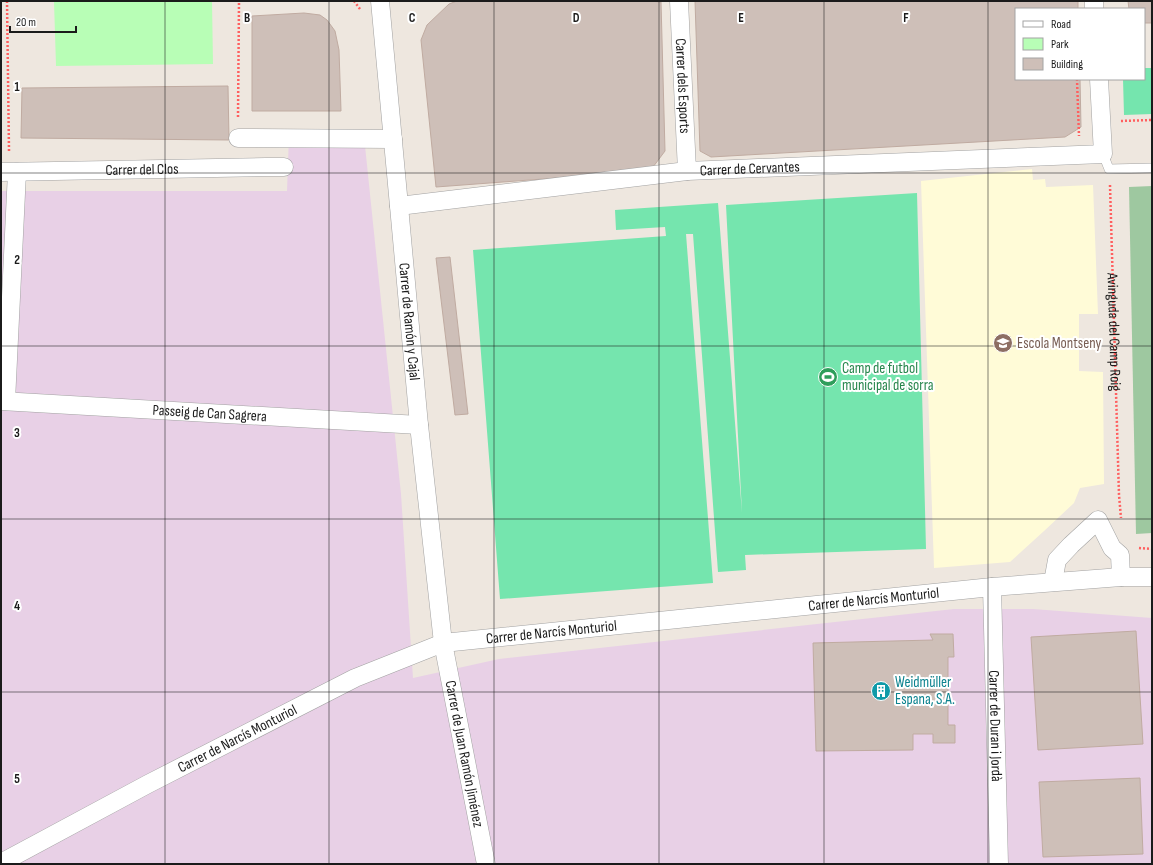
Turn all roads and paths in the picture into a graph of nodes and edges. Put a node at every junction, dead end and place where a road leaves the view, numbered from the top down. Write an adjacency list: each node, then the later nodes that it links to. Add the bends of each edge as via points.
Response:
1 (7, 1): 16 (path)
2 (238, 1): 10 (path)
3 (354, 1): 6 (path)
4 (380, 1): 11 (street, Carrer de Ramón y Cajal)
5 (679, 1): 15 (street, Carrer dels Esports)
6 (360, 9)
7 (1099, 80): 9 (street)
8 (1152, 120): 9 (path)
9 (1101, 121): 12 (street)
10 (238, 138): 11 (street)
11 (393, 139): 17 (street, Carrer de Ramón y Cajal)
12 (1106, 161): 14 (lane); 15 (street, Carrer de Cervantes); 20 (path, Avinguda del Camp Roig)
13 (284, 167): 16 (street, Carrer del Clos)
14 (1152, 168)
15 (687, 171): 17 (street, Carrer de Cervantes)
16 (9, 172): 18 (street)
17 (400, 206): 19 (street, Carrer de Ramón y Cajal)
18 (3, 401): 19 (street, Passeig de Can Sagrera)
19 (418, 425): 25 (street, Carrer de Ramón y Cajal)
20 (1119, 495)
21 (1121, 577): 22 (street, Carrer de Narcís Monturiol); 23 (street, Carrer de Narcís Monturiol); 23 (street, via 1120,555 1112,548 1098,513 1057,560)
22 (1152, 577)
23 (1053, 582): 24 (street, Carrer de Narcís Monturiol)
24 (992, 587): 25 (street, Carrer de Narcís Monturiol); 28 (street, Carrer de Duran i Jordà)
25 (443, 643): 26 (street, Carrer de Narcís Monturiol, via 355,678 155,780); 27 (street, Carrer de Juan Ramón Jiménez)
26 (1, 863)
27 (486, 864)
28 (999, 864)

